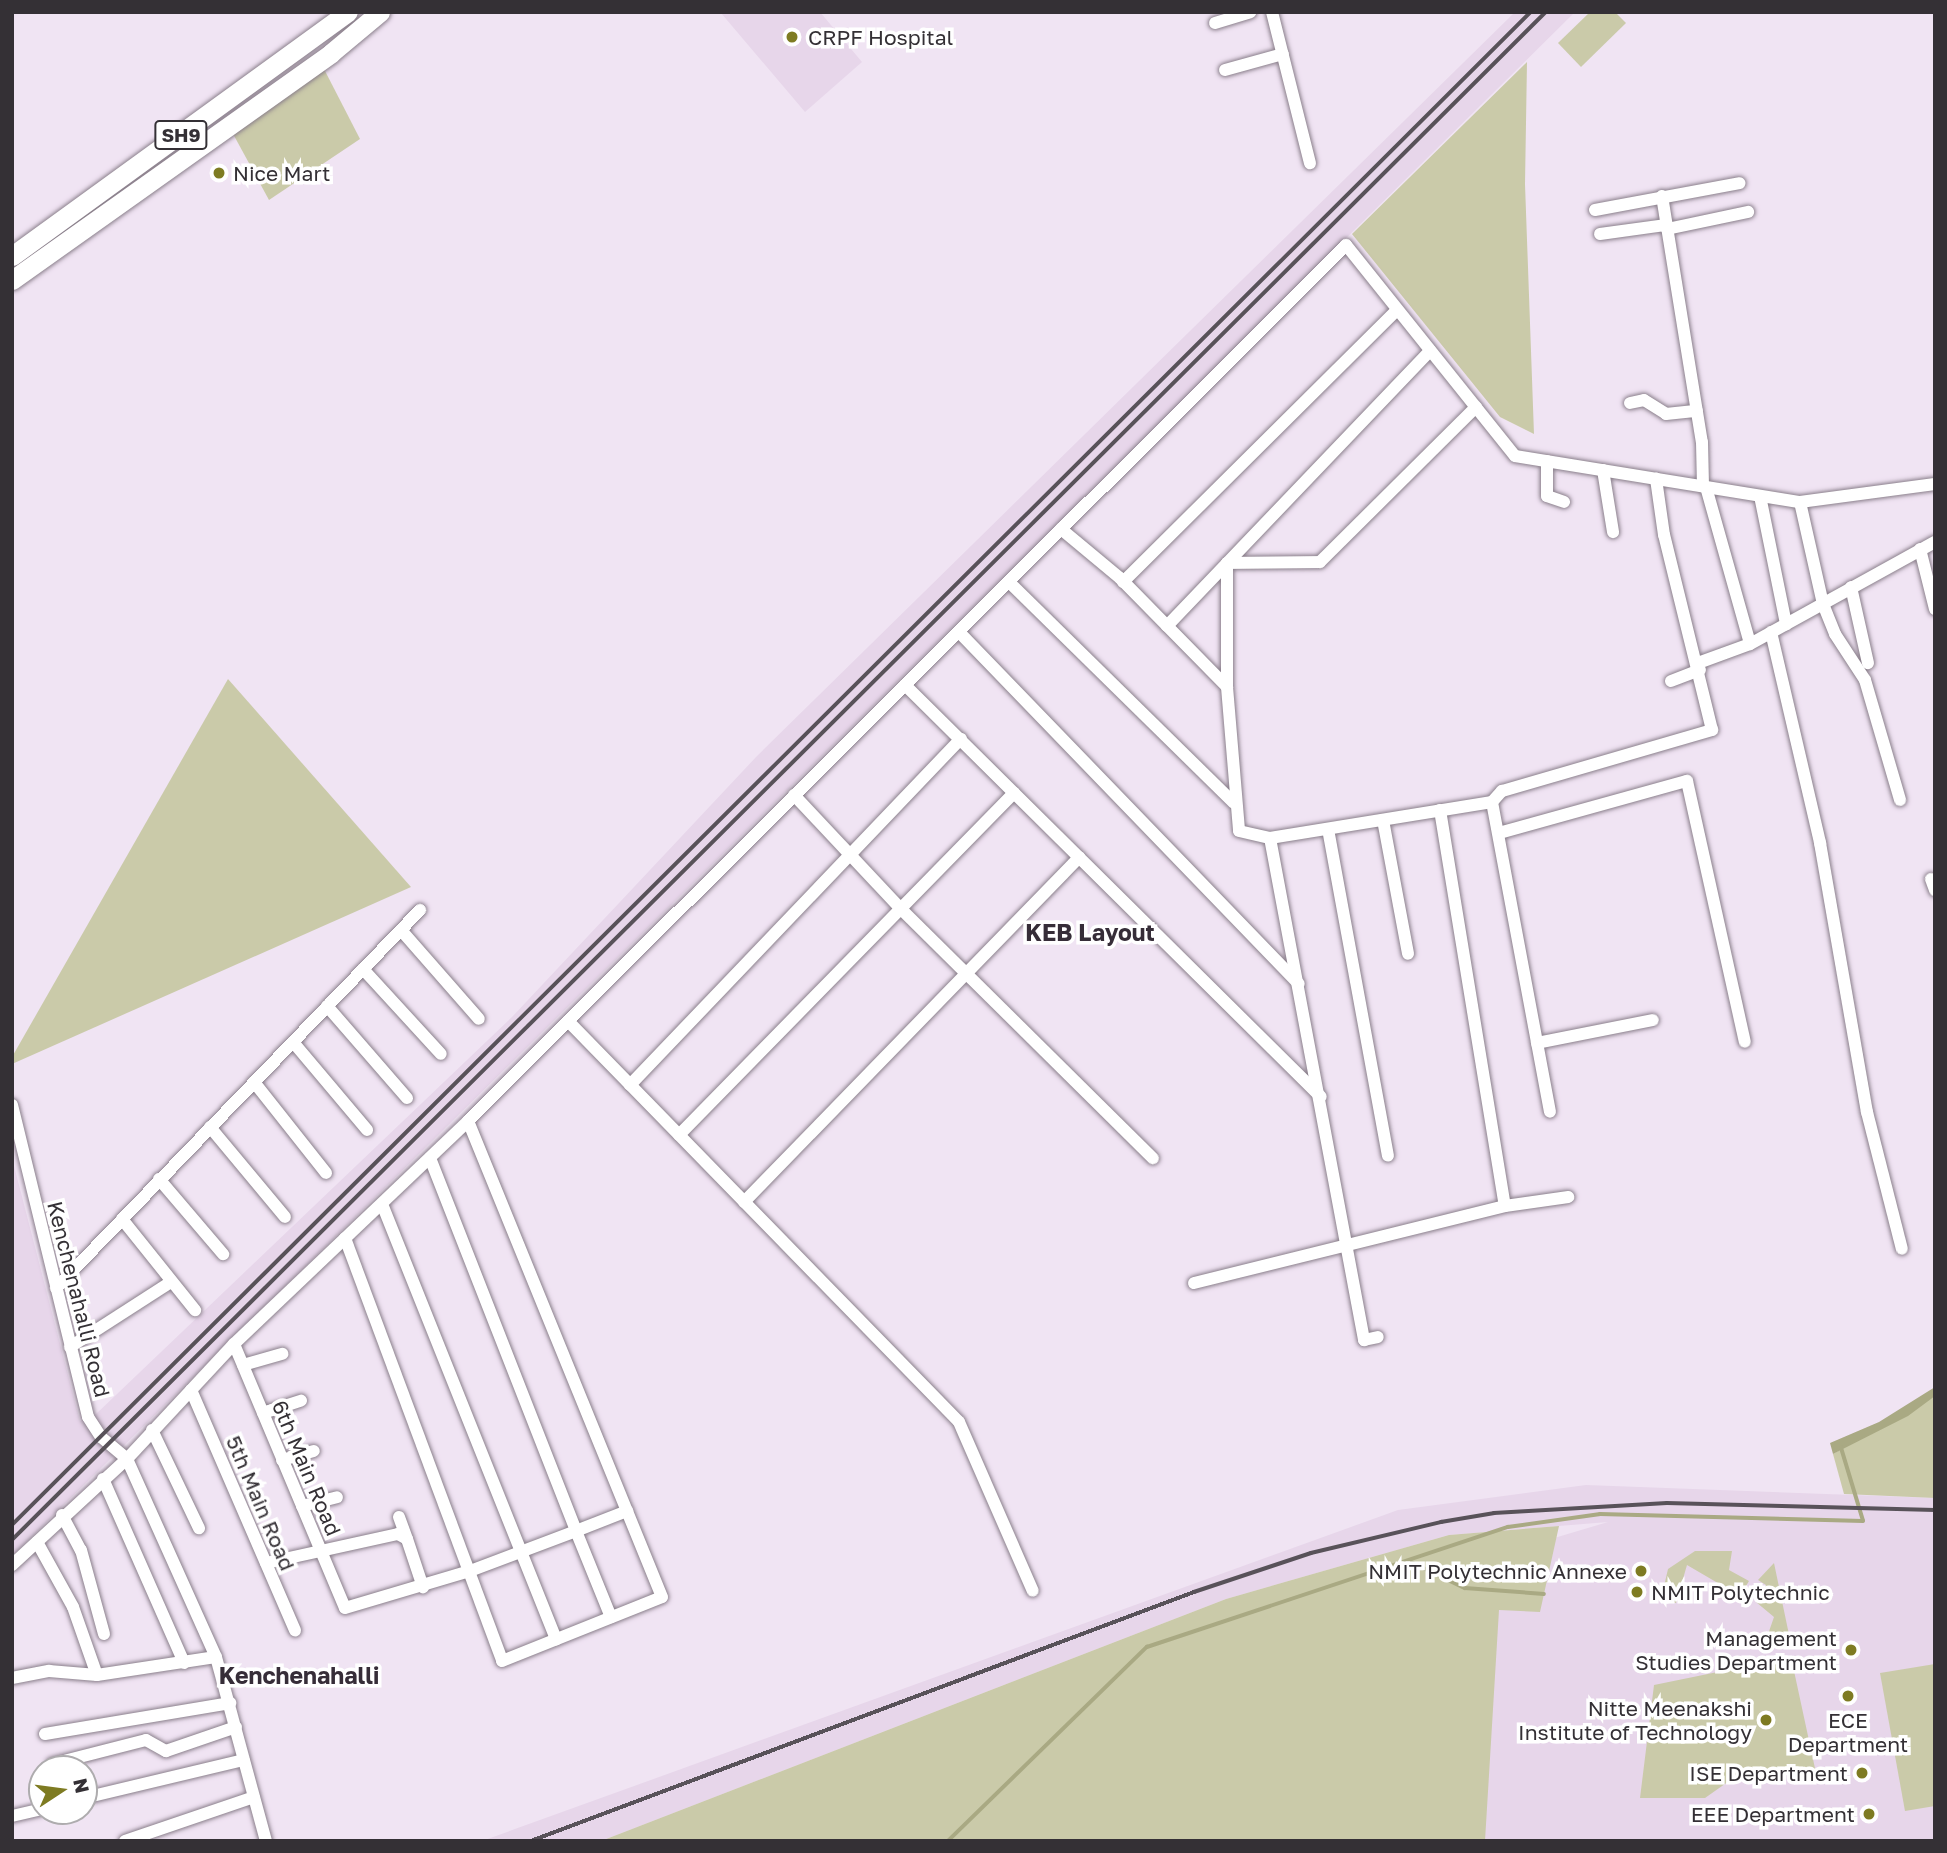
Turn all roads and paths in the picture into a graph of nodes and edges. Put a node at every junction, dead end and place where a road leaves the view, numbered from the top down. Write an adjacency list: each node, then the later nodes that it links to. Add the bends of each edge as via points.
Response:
1 (348, 12): 15 (main road, SH9)
2 (380, 12): 16 (main road, SH9, via 331,53)
3 (1250, 12): 5 (street)
4 (1272, 12): 6 (street)
5 (1215, 23)
6 (1283, 54): 7 (street); 8 (street)
7 (1225, 70)
8 (1310, 163)
9 (1741, 183): 10 (street)
10 (1662, 198): 11 (street); 13 (street)
11 (1595, 210)
12 (1748, 212): 13 (street)
13 (1667, 227): 14 (street); 21 (street)
14 (1600, 234)
15 (12, 256)
16 (12, 279)
17 (1397, 310): 18 (street); 30 (street, via 1346,246); 36 (street)
18 (1430, 351): 20 (street); 34 (street)
19 (1630, 404): 21 (street, via 1644,400 1666,414)
20 (1476, 407): 22 (street, via 1515,456); 34 (street, via 1320,562)
21 (1697, 411): 26 (street)
22 (1547, 461): 23 (street); 28 (street, via 1547,496)
23 (1603, 470): 24 (street); 31 (street)
24 (1656, 479): 26 (street); 46 (street, via 1664,535)
25 (1935, 484): 29 (street)
26 (1704, 487): 27 (street); 44 (street)
27 (1760, 496): 29 (street); 40 (street)
28 (1564, 502)
29 (1800, 502): 38 (street)
30 (1061, 529): 35 (street); 36 (street)
31 (1613, 532)
32 (1935, 542): 33 (street)
33 (1920, 549): 37 (street); 39 (street)
34 (1227, 563): 41 (street); 49 (street)
35 (1009, 582): 42 (street); 55 (street)
36 (1123, 582): 41 (street)
37 (1851, 587): 38 (street); 45 (street)
38 (1823, 604): 40 (street); 53 (street, via 1835,634 1865,680)
39 (1935, 609)
40 (1786, 624): 43 (street)
41 (1167, 626): 49 (street)
42 (959, 632): 48 (street); 69 (street)
43 (1771, 632): 44 (street); 101 (street, via 1820,843 1867,1112)
44 (1750, 644): 46 (street)
45 (1868, 663)
46 (1699, 667): 47 (street); 54 (street, via 1712,730 1502,791)
47 (1671, 681)
48 (905, 685): 50 (street); 52 (street)
49 (1227, 687): 55 (street)
50 (961, 739): 51 (street); 61 (street)
51 (1014, 793): 62 (street); 64 (street)
52 (794, 795): 61 (street); 73 (street)
53 (1900, 800)
54 (1492, 802): 56 (street); 59 (street)
55 (1234, 803): 60 (street, via 1239,831)
56 (1440, 810): 57 (street); 96 (street)
57 (1383, 820): 58 (street); 66 (street)
58 (1328, 829): 60 (street); 88 (street)
59 (1499, 833): 75 (street, via 1687,781); 76 (street)
60 (1270, 838): 69 (street)
61 (849, 855): 64 (street); 79 (street)
62 (1079, 857): 68 (street); 80 (street)
63 (420, 910): 65 (street)
64 (902, 910): 68 (street); 87 (street)
65 (401, 930): 67 (street); 71 (street)
66 (1408, 954)
67 (363, 969): 70 (street); 77 (street)
68 (967, 973): 90 (street); 94 (street)
69 (1299, 984): 80 (street)
70 (327, 1006): 74 (street); 81 (street)
71 (479, 1018)
72 (1653, 1020): 76 (street)
73 (568, 1021): 79 (street); 84 (street)
74 (293, 1042): 78 (street); 86 (street)
75 (1745, 1042)
76 (1537, 1043): 83 (street)
77 (442, 1054)
78 (254, 1082): 85 (street); 91 (street)
79 (630, 1085): 87 (street)
80 (1321, 1097): 100 (street)
81 (407, 1098)
82 (12, 1105): 105 (street, Kenchenahalli Road)
83 (1550, 1112)
84 (468, 1121): 89 (street); 122 (street)
85 (210, 1127): 92 (street); 97 (street)
86 (367, 1130)
87 (679, 1135): 94 (street)
88 (1388, 1157)
89 (430, 1158): 95 (street); 126 (street)
90 (1153, 1158)
91 (326, 1173)
92 (159, 1179): 98 (street); 102 (street)
93 (1569, 1197): 96 (street)
94 (744, 1202): 135 (street, via 959,1422)
95 (382, 1204): 99 (street); 130 (street)
96 (1505, 1206): 100 (street)
97 (285, 1217)
98 (122, 1219): 103 (street); 105 (street)
99 (345, 1238): 108 (street); 133 (street)
100 (1350, 1246): 104 (street); 107 (street, via 1364,1340)
101 (1902, 1249)
102 (223, 1254)
103 (171, 1282): 106 (street); 109 (street)
104 (1194, 1283)
105 (56, 1288): 109 (street, Kenchenahalli Road)
106 (195, 1310)
107 (1378, 1336)
108 (234, 1344): 111 (street, 6th Main Road); 112 (street)
109 (70, 1348): 117 (street, Kenchenahalli Road, via 88,1417 101,1437)
110 (282, 1354): 111 (street)
111 (243, 1365): 114 (street, 6th Main Road)
112 (191, 1390): 115 (street); 131 (street, 5th Main Road)
113 (301, 1401): 114 (street)
114 (263, 1413): 118 (street, 6th Main Road)
115 (152, 1430): 117 (street); 125 (street)
116 (314, 1451): 118 (street)
117 (127, 1459): 119 (street); 140 (street, Kenchenahalli Road)
118 (282, 1460): 121 (street, 6th Main Road)
119 (103, 1479): 123 (street); 141 (street)
120 (337, 1497): 121 (street)
121 (302, 1506): 129 (street, 6th Main Road)
122 (627, 1511): 126 (street); 136 (street, via 662,1597)
123 (62, 1515): 128 (street); 138 (street, via 81,1550)
124 (399, 1517): 127 (street)
125 (199, 1528)
126 (576, 1531): 130 (street); 136 (street)
127 (407, 1539): 129 (street, via 398,1534); 134 (street)
128 (37, 1542): 132 (street); 142 (street, via 73,1607)
129 (320, 1548): 131 (street); 134 (street, 6th Main Road, via 345,1608)
130 (523, 1551): 133 (street); 139 (street)
131 (266, 1563): 137 (street, 5th Main Road)
132 (12, 1565)
133 (470, 1571): 134 (street); 139 (street, via 502,1661)
134 (423, 1587)
135 (1032, 1591)
136 (611, 1617): 139 (street)
137 (295, 1630)
138 (104, 1634)
139 (556, 1639)
140 (216, 1657): 141 (street); 144 (street, Kenchenahalli Road)
141 (184, 1663): 142 (street)
142 (97, 1675): 143 (street, via 49,1671)
143 (12, 1678)
144 (230, 1703): 145 (street, Kenchenahalli Road); 146 (street)
145 (236, 1727): 147 (street, via 166,1751 146,1740); 148 (street, Kenchenahalli Road)
146 (45, 1734)
147 (87, 1755)
148 (244, 1760): 149 (street); 150 (street, Kenchenahalli Road)
149 (98, 1795)
150 (254, 1797): 151 (street); 152 (street, Kenchenahalli Road)
151 (125, 1841)
152 (266, 1841)

